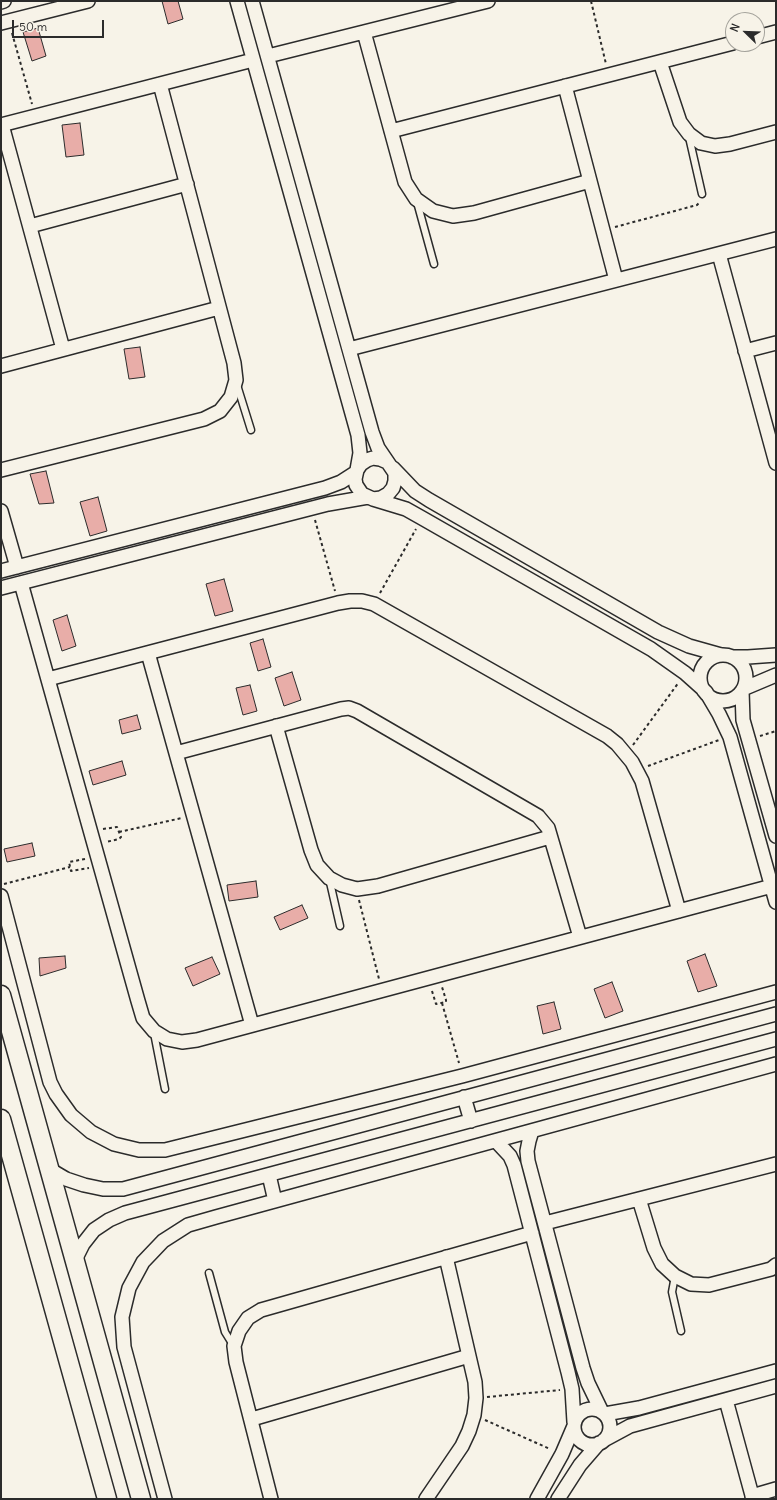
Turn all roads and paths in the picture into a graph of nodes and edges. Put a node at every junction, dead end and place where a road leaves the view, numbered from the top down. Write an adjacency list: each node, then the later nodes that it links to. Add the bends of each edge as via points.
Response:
1 (4, 1): 7 (street)
2 (88, 1): 8 (street)
3 (237, 1): 14 (street)
4 (252, 1): 13 (street)
5 (488, 1): 9 (street)
6 (591, 1): 16 (path)
7 (1, 2)
8 (5, 22): 19 (path)
9 (364, 32): 13 (street); 21 (street)
10 (776, 32): 11 (street)
11 (765, 35)
12 (725, 45): 15 (street)
13 (268, 56): 37 (street)
14 (253, 60): 17 (street); 45 (street, via 358,435 360,453)
15 (660, 62): 16 (street); 23 (street, via 680,122)
16 (609, 75): 18 (street)
17 (160, 84): 19 (street); 25 (street)
18 (565, 86): 21 (street); 24 (street)
19 (36, 116): 20 (street)
20 (1, 125): 28 (street)
21 (391, 131): 27 (street, via 405,182)
22 (776, 132): 23 (street, via 715,146 701,143)
23 (689, 134): 26 (lane)
24 (590, 181): 27 (street, via 474,213 453,216 433,211); 29 (street)
25 (186, 184): 28 (street); 34 (street)
26 (702, 194): 29 (path, via 697,205)
27 (416, 199): 32 (lane)
28 (30, 226): 36 (street)
29 (603, 230): 33 (street)
30 (776, 239): 31 (street)
31 (719, 254): 33 (street); 38 (street)
32 (434, 264)
33 (616, 280): 37 (street)
34 (219, 308): 36 (street); 40 (street)
35 (776, 343): 38 (street)
36 (64, 349): 39 (street)
37 (349, 349): 43 (street, via 378,448)
38 (745, 350): 42 (street)
39 (1, 366)
40 (236, 380): 41 (lane); 44 (street, via 231,397 220,411 204,419)
41 (251, 430)
42 (776, 463)
43 (389, 464): 45 (street, via 373,458 366,460); 46 (street, via 395,474 392,488 381,498); 58 (street, via 415,490 442,508 658,632 689,646)
44 (1, 470)
45 (356, 471): 46 (street, via 356,485 362,494); 50 (street, via 341,482 325,488)
46 (371, 498): 47 (street); 49 (street, via 401,507)
47 (312, 508): 52 (street); 54 (path)
48 (1, 511): 50 (street)
49 (422, 518): 55 (path); 59 (street, via 651,649)
50 (17, 567): 51 (street)
51 (1, 571)
52 (21, 583): 53 (street); 61 (street)
53 (1, 588)
54 (338, 603): 55 (street, via 356,601); 56 (street)
55 (374, 604): 69 (street, via 607,736)
56 (148, 653): 61 (street); 68 (street)
57 (776, 655): 58 (street)
58 (726, 656): 62 (street, via 742,665 745,671 746,683); 63 (street, via 713,657 703,668 701,683)
59 (685, 673): 63 (street); 69 (path)
60 (776, 675): 62 (street)
61 (48, 679): 72 (street)
62 (742, 690): 63 (street, via 737,696 724,700 717,700); 67 (street, via 743,720)
63 (705, 691): 66 (street)
64 (276, 726): 68 (street); 75 (street, via 341,709 353,709 532,812 544,822); 78 (street, via 311,850 318,865)
65 (776, 731): 67 (path)
66 (730, 737): 70 (path); 80 (street)
67 (748, 739): 74 (street)
68 (176, 753): 71 (street)
69 (626, 754): 70 (street)
70 (637, 770): 84 (street)
71 (193, 816): 73 (path); 93 (street)
72 (90, 832): 73 (path, via 117,827); 76 (street)
73 (119, 832): 76 (path, via 121,837)
74 (776, 836)
75 (550, 837): 81 (street, via 378,886); 86 (street)
76 (97, 856): 77 (path, via 69,862); 77 (path, via 72,871); 94 (street, via 143,1018)
77 (70, 866): 79 (path)
78 (329, 878): 81 (street); 85 (lane)
79 (1, 885)
80 (772, 886): 83 (street); 84 (street)
81 (356, 889): 88 (path)
82 (1, 896): 99 (street, via 50,1082 63,1105 81,1124 114,1144 139,1150 165,1150)
83 (776, 902)
84 (679, 911): 86 (street)
85 (340, 926)
86 (580, 937): 87 (street)
87 (433, 977): 88 (street); 91 (path, via 446,1000); 91 (path, via 436,1004)
88 (382, 990): 93 (street)
89 (776, 992): 96 (street)
90 (1, 995): 107 (street)
91 (442, 1003): 99 (path)
92 (776, 1014): 98 (street)
93 (252, 1025): 94 (street, via 182,1042 167,1039)
94 (154, 1031): 100 (lane)
95 (776, 1038): 103 (street)
96 (542, 1055): 98 (street); 99 (street)
97 (776, 1064): 104 (street)
98 (551, 1074): 101 (street)
99 (462, 1076)
100 (164, 1088)
101 (464, 1097): 103 (street); 107 (street, via 123,1189 84,1185 66,1179)
102 (1, 1119): 134 (street)
103 (471, 1121): 108 (street)
104 (532, 1131): 105 (street); 111 (street, via 528,1161)
105 (496, 1141): 110 (street); 112 (street, via 510,1156 514,1165)
106 (776, 1164): 109 (street)
107 (49, 1169): 114 (street)
108 (269, 1175): 110 (street); 114 (street, via 125,1213 108,1220 94,1230)
109 (639, 1199): 111 (street); 117 (street, via 654,1248 662,1264)
110 (275, 1201): 136 (street, via 188,1226 163,1241 143,1262 129,1288 122,1317 124,1347)
111 (545, 1223): 126 (street, via 583,1368)
112 (532, 1233): 113 (street); 123 (street)
113 (446, 1257): 119 (street, via 260,1310 248,1318 238,1331); 120 (street)
114 (75, 1260): 135 (street)
115 (776, 1265): 117 (street, via 709,1285 691,1284)
116 (209, 1273): 119 (lane, via 225,1332)
117 (675, 1276): 118 (lane, via 672,1292)
118 (681, 1332)
119 (234, 1346): 128 (street)
120 (469, 1356): 124 (street, via 476,1382); 128 (street)
121 (776, 1371): 126 (street, via 634,1409)
122 (776, 1386): 125 (street)
123 (572, 1389): 124 (path); 129 (street)
124 (476, 1398): 127 (street)
125 (726, 1400): 130 (street, via 630,1426); 133 (street)
126 (603, 1413): 129 (street, via 596,1409 582,1411); 130 (street, via 608,1419 609,1430)
127 (474, 1415): 131 (path); 138 (street, via 462,1446)
128 (252, 1419): 137 (street)
129 (574, 1424): 130 (street, via 575,1432 582,1442 593,1444); 131 (street)
130 (601, 1441): 140 (street, via 580,1465)
131 (562, 1454): 139 (street)
132 (776, 1489): 133 (street)
133 (752, 1497)
134 (107, 1499)
135 (141, 1499)
136 (166, 1499)
137 (271, 1499)
138 (426, 1499)
139 (537, 1499)
140 (558, 1499)

